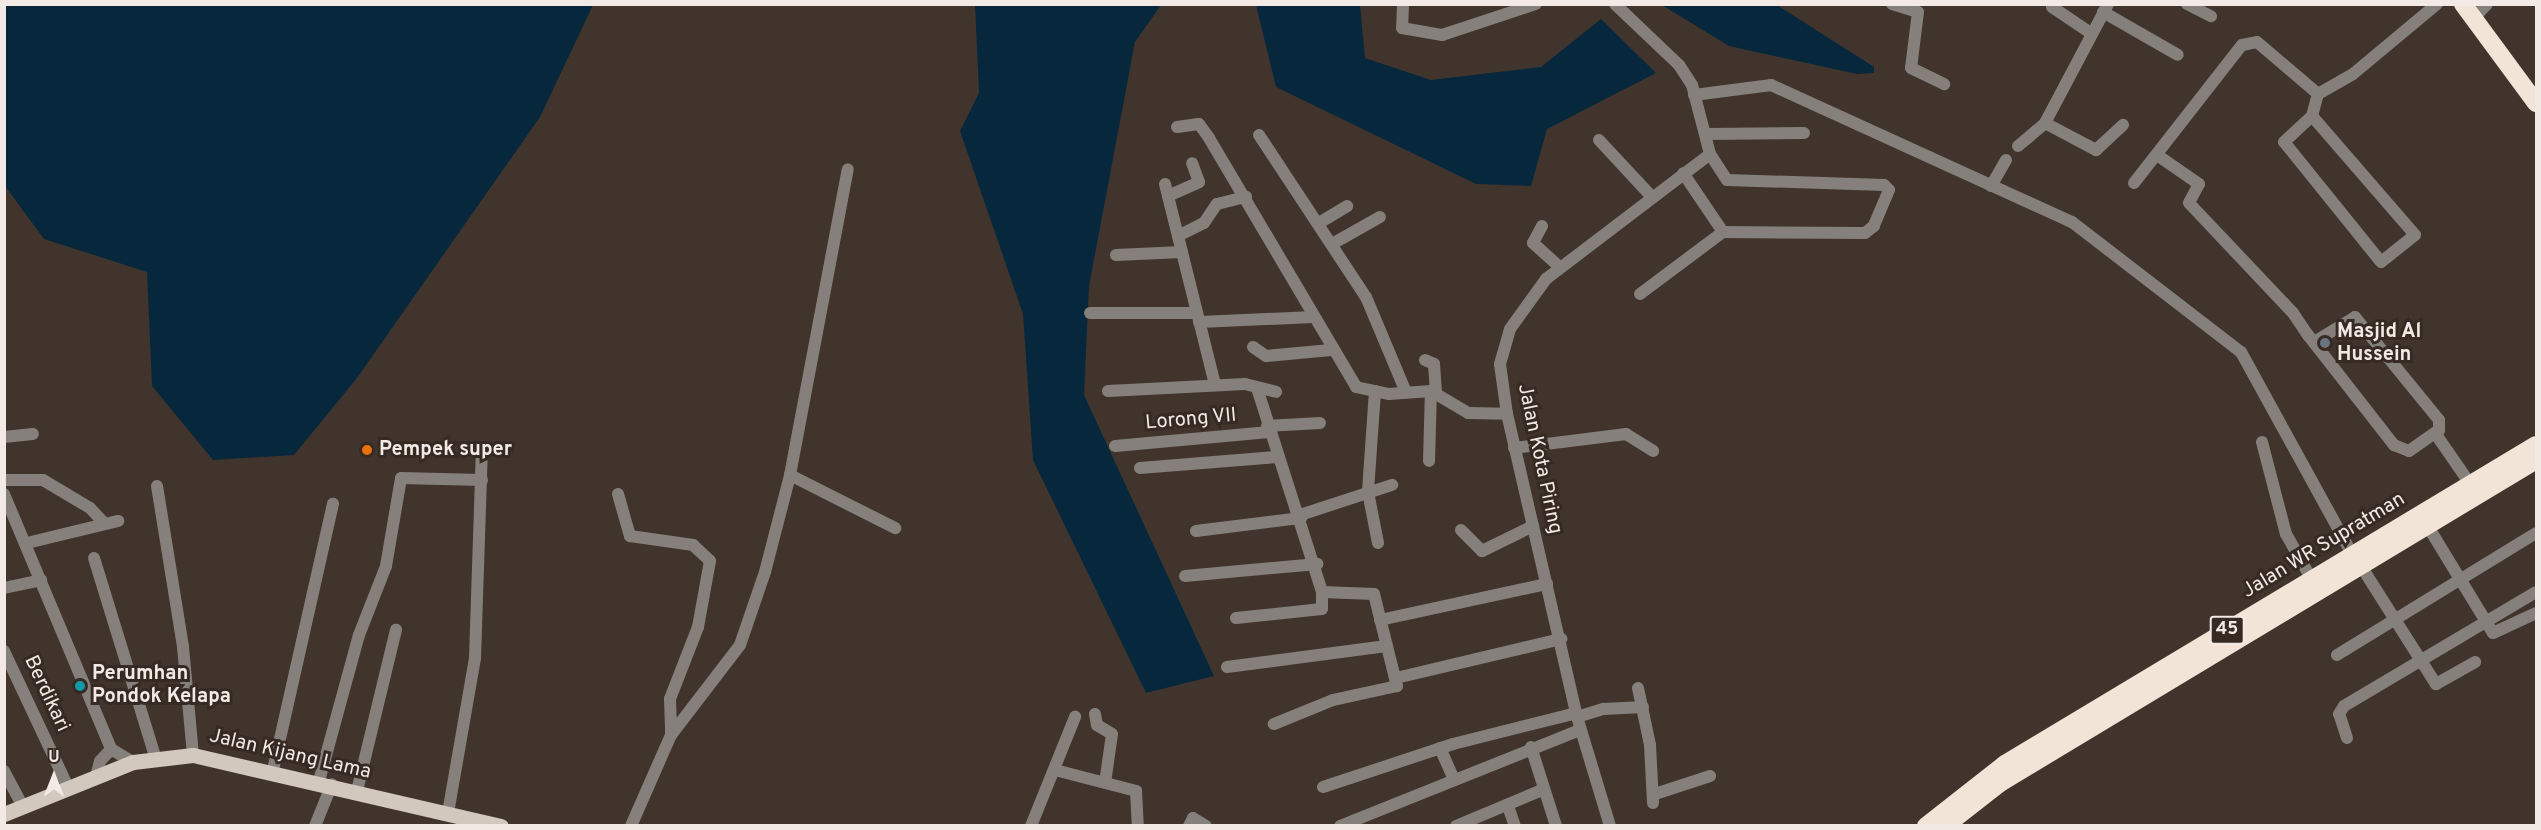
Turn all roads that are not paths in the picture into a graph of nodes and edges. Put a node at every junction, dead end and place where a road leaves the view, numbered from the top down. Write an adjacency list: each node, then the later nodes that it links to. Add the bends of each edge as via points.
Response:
1 (1403, 4): 2 (street, via 1402,26 1409,31 1467,30)
2 (1536, 4)
3 (1615, 4): 16 (street, via 1665,48)
4 (1892, 4): 14 (street, via 1918,12 1911,68)
5 (2187, 4): 11 (street)
6 (2437, 4): 15 (street, via 2353,74)
7 (2487, 4): 10 (street)
8 (2052, 8): 12 (street)
9 (2106, 8): 12 (street); 13 (street)
10 (2469, 11): 17 (highway)
11 (2211, 16)
12 (2092, 34): 19 (street)
13 (2178, 55)
14 (1944, 84)
15 (2318, 94): 18 (street); 28 (street, via 2250,42 2200,97)
16 (1694, 95): 23 (street); 34 (street, via 1771,85)
17 (2536, 103)
18 (2312, 116): 18 (street, via 2284,142 2381,262 2415,236)
19 (2045, 123): 20 (street, via 2096,150); 26 (street)
20 (2123, 125)
21 (1177, 127): 36 (street, via 1199,124)
22 (1804, 133): 23 (street)
23 (1706, 134): 27 (street)
24 (1259, 135): 39 (street)
25 (1599, 140): 35 (street)
26 (2018, 146)
27 (1710, 154): 32 (street, Jalan Kota Piring); 41 (street, via 1727,180 1884,185 1888,190 1874,226 1865,233)
28 (2157, 155): 33 (street); 51 (street, via 2199,184 2189,203)
29 (2006, 160): 34 (street)
30 (1192, 163): 42 (street, via 1199,182 1167,190)
31 (848, 169): 78 (street)
32 (1683, 173): 35 (street, Jalan Kota Piring); 41 (street)
33 (2134, 183)
34 (1991, 186): 100 (street, via 2072,222 2241,352)
35 (1651, 196): 46 (street, Jalan Kota Piring)
36 (1246, 197): 42 (street, via 1217,204 1204,223); 50 (street)
37 (1347, 206): 39 (street)
38 (1380, 217): 43 (street)
39 (1319, 223): 43 (street)
40 (1542, 226): 46 (street, via 1533,243)
41 (1723, 232): 47 (street)
42 (1178, 236): 44 (street)
43 (1332, 244): 60 (street, via 1386,336)
44 (1182, 252): 45 (street); 49 (street)
45 (1116, 255)
46 (1560, 267): 62 (street, Jalan Kota Piring, via 1535,290 1504,341 1500,364)
47 (1640, 294)
48 (1090, 313): 49 (street)
49 (1198, 317): 50 (street); 55 (street)
50 (1313, 317): 53 (street)
51 (2314, 342): 65 (street, via 2400,450 2409,451); 65 (street, via 2355,317 2439,420)
52 (1254, 347): 53 (street, via 1266,356)
53 (1331, 350): 58 (street, via 1356,387)
54 (1425, 360): 61 (street, via 1434,363)
55 (1215, 384): 56 (street); 57 (street)
56 (1257, 388): 59 (street); 64 (street)
57 (1108, 391)
58 (1375, 391): 60 (street); 84 (street)
59 (1276, 392)
60 (1406, 392): 61 (street)
61 (1434, 392): 62 (street, via 1468,413); 76 (street)
62 (1506, 414): 71 (street, Jalan Kota Piring)
63 (1320, 423): 64 (street, Lorong VII)
64 (1268, 429): 70 (street, Lorong VII); 74 (street)
65 (2435, 433): 82 (street)
66 (33, 435): 67 (street)
67 (4, 437)
68 (2262, 442): 105 (street, via 2286,534)
69 (2536, 445): 82 (highway, Jalan WR Supratman / 45)
70 (1115, 446)
71 (1514, 448): 73 (street, via 1626,434); 92 (street, Jalan Kota Piring)
72 (482, 451): 80 (street)
73 (1653, 451)
74 (1278, 457): 77 (street); 88 (street)
75 (2536, 460): 90 (highway, Jalan WR Supratman / 45)
76 (1429, 461)
77 (1140, 468)
78 (790, 475): 93 (street); 130 (street, via 740,645)
79 (4, 480): 91 (street, via 43,480 90,508)
80 (482, 480): 144 (street, via 401,478 386,566 358,634); 152 (street, via 472,685)
81 (1392, 485): 84 (street)
82 (2471, 485): 90 (highway, Jalan WR Supratman / 45)
83 (157, 486): 135 (street, via 182,636)
84 (1368, 492): 88 (street); 98 (street)
85 (4, 494): 97 (street)
86 (618, 494): 130 (street, via 630,536 693,545 710,561 698,627 670,699)
87 (333, 504): 138 (street)
88 (1300, 516): 95 (street); 101 (street)
89 (118, 521): 91 (street)
90 (2424, 521): 100 (highway, Jalan WR Supratman / 45); 103 (street)
91 (104, 523): 97 (street)
92 (1533, 526): 94 (street, via 1482,551); 106 (street, Jalan Kota Piring)
93 (895, 528)
94 (1461, 530)
95 (1196, 531)
96 (2536, 533): 103 (street)
97 (27, 543): 104 (street)
98 (1378, 543)
99 (94, 558): 136 (street)
100 (2357, 560): 105 (highway, Jalan WR Supratman / 45); 112 (street); 168 (highway, Jalan WR Supratman / 45, via 2000,783)
101 (1317, 564): 102 (street); 108 (street)
102 (1185, 576)
103 (2462, 579): 112 (street); 114 (street)
104 (41, 580): 107 (street); 134 (street)
105 (2312, 580): 167 (highway, Jalan WR Supratman / 45, via 2005,764)
106 (1547, 584): 113 (street); 116 (street, Jalan Kota Piring)
107 (4, 588)
108 (1322, 592): 111 (street, via 1322,609); 113 (street, via 1373,593)
109 (2536, 592): 114 (street)
110 (2536, 613): 114 (street, via 2499,634)
111 (1236, 618)
112 (2397, 618): 119 (street); 120 (street)
113 (1380, 620): 117 (street)
114 (2488, 623): 120 (street)
115 (396, 630): 149 (street)
116 (1561, 639): 123 (street); 128 (street, Jalan Kota Piring)
117 (1387, 646): 122 (street); 123 (street)
118 (4, 651): 146 (street, Berdikari)
119 (2337, 655)
120 (2424, 662): 121 (street, via 2436,684); 131 (street, via 2344,706 2339,714)
121 (2475, 662)
122 (1227, 667)
123 (1396, 678): 129 (street, via 1392,691 1333,700)
124 (1638, 688): 125 (street)
125 (1643, 707): 128 (street, via 1604,709); 142 (street, via 1654,798)
126 (1095, 714): 145 (street, via 1097,725 1112,734)
127 (1075, 717): 139 (street)
128 (1578, 720): 132 (street); 133 (street); 166 (street, Jalan Kota Piring)
129 (1274, 724)
130 (671, 735): 157 (street)
131 (2347, 738)
132 (1531, 747): 143 (street); 148 (street)
133 (1440, 748): 143 (street); 147 (street)
134 (111, 749): 137 (street); 141 (street, via 100,761)
135 (193, 755): 136 (main road, Jalan Kijang Lama); 138 (main road, Jalan Kijang Lama)
136 (156, 756): 137 (main road, Jalan Kijang Lama)
137 (133, 762): 141 (main road, Jalan Kijang Lama)
138 (273, 770): 144 (main road, Jalan Kijang Lama)
139 (1055, 770): 145 (street); 158 (street)
140 (4, 771): 150 (street)
141 (96, 777): 146 (main road, Jalan Kijang Lama)
142 (1710, 777)
143 (1454, 779): 162 (street)
144 (326, 783): 149 (main road, Jalan Kijang Lama); 155 (street)
145 (1105, 783): 159 (street, via 1138,793)
146 (68, 787): 150 (main road, Jalan Kijang Lama)
147 (1323, 787)
148 (1542, 790): 151 (street); 165 (street)
149 (357, 791): 152 (main road, Jalan Kijang Lama)
150 (22, 806): 153 (main road, Jalan Kijang Lama)
151 (1508, 806): 163 (street); 164 (street)
152 (448, 813): 154 (main road, Jalan Kijang Lama)
153 (4, 814)
154 (470, 822): 156 (main road, Jalan Kijang Lama)
155 (315, 825)
156 (501, 825)
157 (631, 825)
158 (1031, 825)
159 (1138, 825)
160 (1189, 825): 161 (street, via 1193,818)
161 (1206, 825)
162 (1340, 825)
163 (1456, 825)
164 (1515, 825)
165 (1556, 825)
166 (1610, 825)
167 (1926, 825)
168 (1945, 825)

